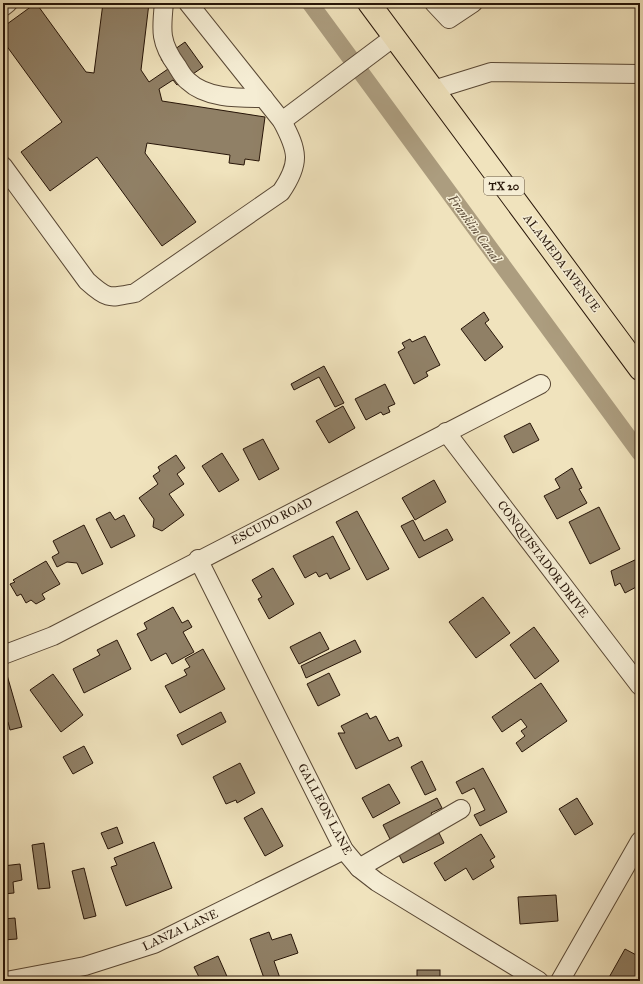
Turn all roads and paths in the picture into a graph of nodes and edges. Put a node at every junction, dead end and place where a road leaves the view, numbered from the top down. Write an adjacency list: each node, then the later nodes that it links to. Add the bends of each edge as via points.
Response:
1 (8, 3): 7 (street)
2 (164, 3): 11 (street, via 164,46 187,81 202,91 241,98)
3 (188, 3): 11 (street)
4 (369, 3): 8 (main road, ALAMEDA AVENUE / TX 20)
5 (434, 3): 6 (street, via 449,19)
6 (473, 3)
7 (3, 7)
8 (394, 37): 10 (main road, ALAMEDA AVENUE / TX 20); 12 (street)
9 (640, 74): 10 (street, via 491,72)
10 (433, 90): 14 (main road, ALAMEDA AVENUE / TX 20)
11 (264, 98): 12 (street)
12 (282, 121): 13 (street, via 293,142 295,160 292,175 281,192 135,293 112,298 87,281)
13 (3, 166)
14 (640, 369)
15 (541, 384): 16 (street, ESCUDO ROAD)
16 (446, 432): 17 (street, ESCUDO ROAD); 19 (street, CONQUISTADOR DRIVE)
17 (198, 559): 18 (street, ESCUDO ROAD, via 53,636); 22 (street, GALLEON LANE)
18 (3, 655)
19 (640, 686)
20 (461, 809): 23 (street)
21 (640, 841): 26 (street)
22 (344, 850): 23 (street, GALLEON LANE); 24 (street, LANZA LANE, via 154,944 85,966)
23 (359, 868): 25 (street, GALLEON LANE, via 377,882)
24 (6, 981)
25 (539, 981)
26 (560, 981)

